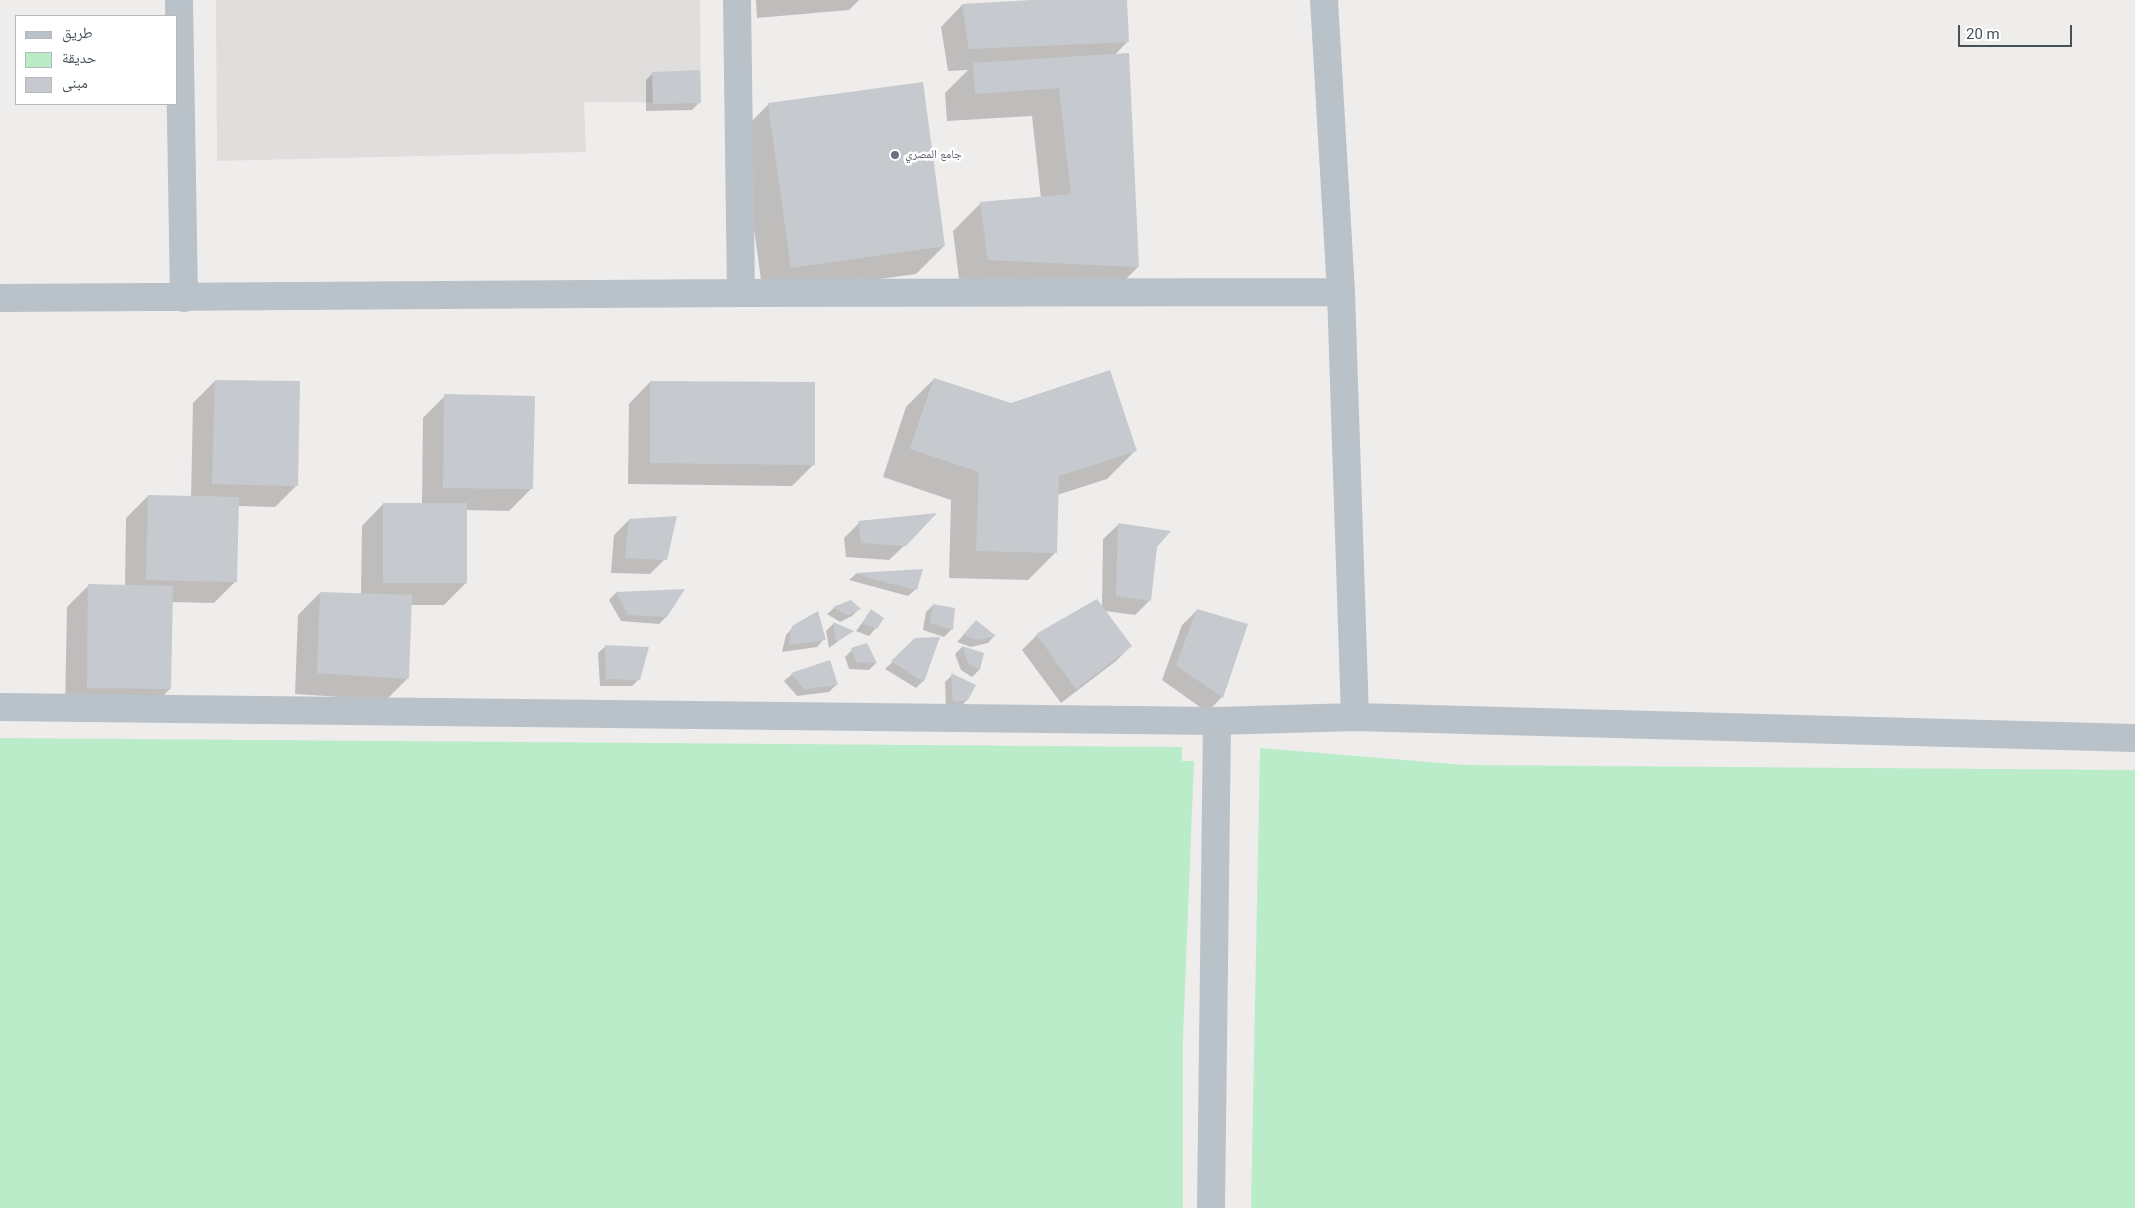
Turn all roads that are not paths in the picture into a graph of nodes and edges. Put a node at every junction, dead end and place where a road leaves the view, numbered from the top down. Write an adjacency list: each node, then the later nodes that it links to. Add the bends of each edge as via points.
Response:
1 (179, 0): 7 (street)
2 (737, 0): 5 (street)
3 (1324, 0): 4 (street)
4 (1341, 292): 5 (street); 9 (street)
5 (740, 293): 7 (street)
6 (0, 298): 7 (street)
7 (184, 298)
8 (0, 708): 10 (street)
9 (1355, 717): 10 (street); 11 (street)
10 (1217, 721): 12 (street)
11 (2135, 738)
12 (1211, 1208)

